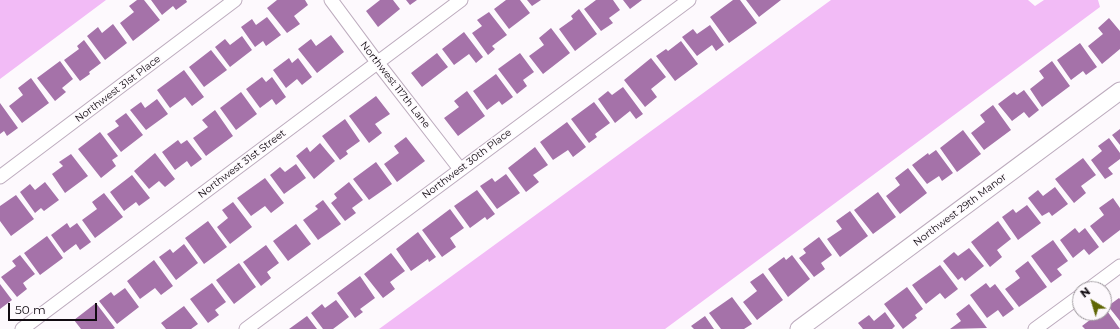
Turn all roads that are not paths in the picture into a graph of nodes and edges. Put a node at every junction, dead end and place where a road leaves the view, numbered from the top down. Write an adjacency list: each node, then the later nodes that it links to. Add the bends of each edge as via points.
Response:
1 (235, 0): 8 (street, Northwest 31st Place)
2 (331, 0): 5 (street, Northwest 117th Lane)
3 (461, 0): 5 (street, Northwest 31st Street)
4 (689, 0): 7 (street, Northwest 30th Place)
5 (377, 62): 7 (street, Northwest 117th Lane); 12 (street, Northwest 31st Street)
6 (1120, 91): 14 (street, Northwest 29th Manor)
7 (460, 169): 13 (street, Northwest 30th Place)
8 (0, 178)
9 (1120, 266): 10 (street)
10 (1100, 281)
11 (1072, 302): 15 (street)
12 (22, 329)
13 (246, 329)
14 (799, 329)
15 (1035, 329)

